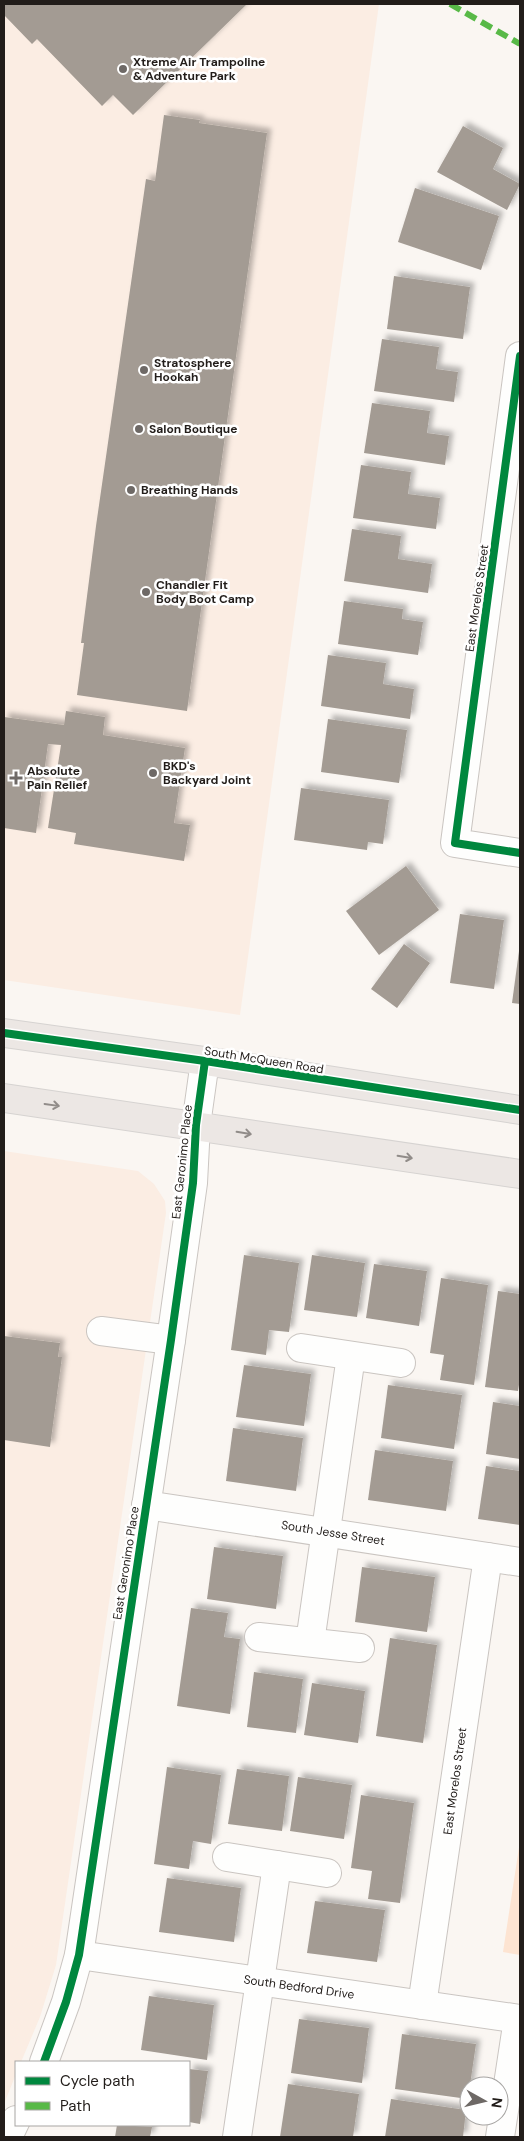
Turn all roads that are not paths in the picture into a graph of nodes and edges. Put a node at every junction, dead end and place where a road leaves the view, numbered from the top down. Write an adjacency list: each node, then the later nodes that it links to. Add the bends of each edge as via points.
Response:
1 (520, 356): 2 (street, East Morelos Street, via 455,844)
2 (520, 853)
3 (4, 1033): 4 (main road, South McQueen Road)
4 (205, 1061): 6 (main road, South McQueen Road); 7 (street, East Geronimo Place)
5 (4, 1098): 7 (main road, one-way to 7)
6 (520, 1110)
7 (196, 1126): 8 (main road, one-way to 8); 10 (street, East Geronimo Place, via 193,1183)
8 (520, 1174)
9 (101, 1330): 10 (street)
10 (171, 1340): 14 (street, East Geronimo Place)
11 (301, 1348): 12 (street)
12 (351, 1356): 13 (street); 15 (street)
13 (401, 1363)
14 (146, 1505): 15 (street, South Jesse Street); 24 (street, East Geronimo Place)
15 (326, 1532): 16 (street, South Jesse Street); 19 (street)
16 (488, 1557): 17 (street, South Jesse Street); 26 (street, East Morelos Street)
17 (520, 1562)
18 (259, 1637): 19 (street)
19 (310, 1642): 20 (street)
20 (360, 1648)
21 (227, 1858): 22 (street)
22 (277, 1866): 23 (street); 25 (street)
23 (327, 1873)
24 (79, 1955): 25 (street, South Bedford Drive); 28 (street, East Geronimo Place)
25 (261, 1982): 26 (street, South Bedford Drive); 31 (street)
26 (422, 2005): 27 (street, South Bedford Drive)
27 (519, 2019): 32 (street)
28 (44, 2061)
29 (15, 2122): 30 (street)
30 (8, 2137)
31 (237, 2137)
32 (500, 2137)

